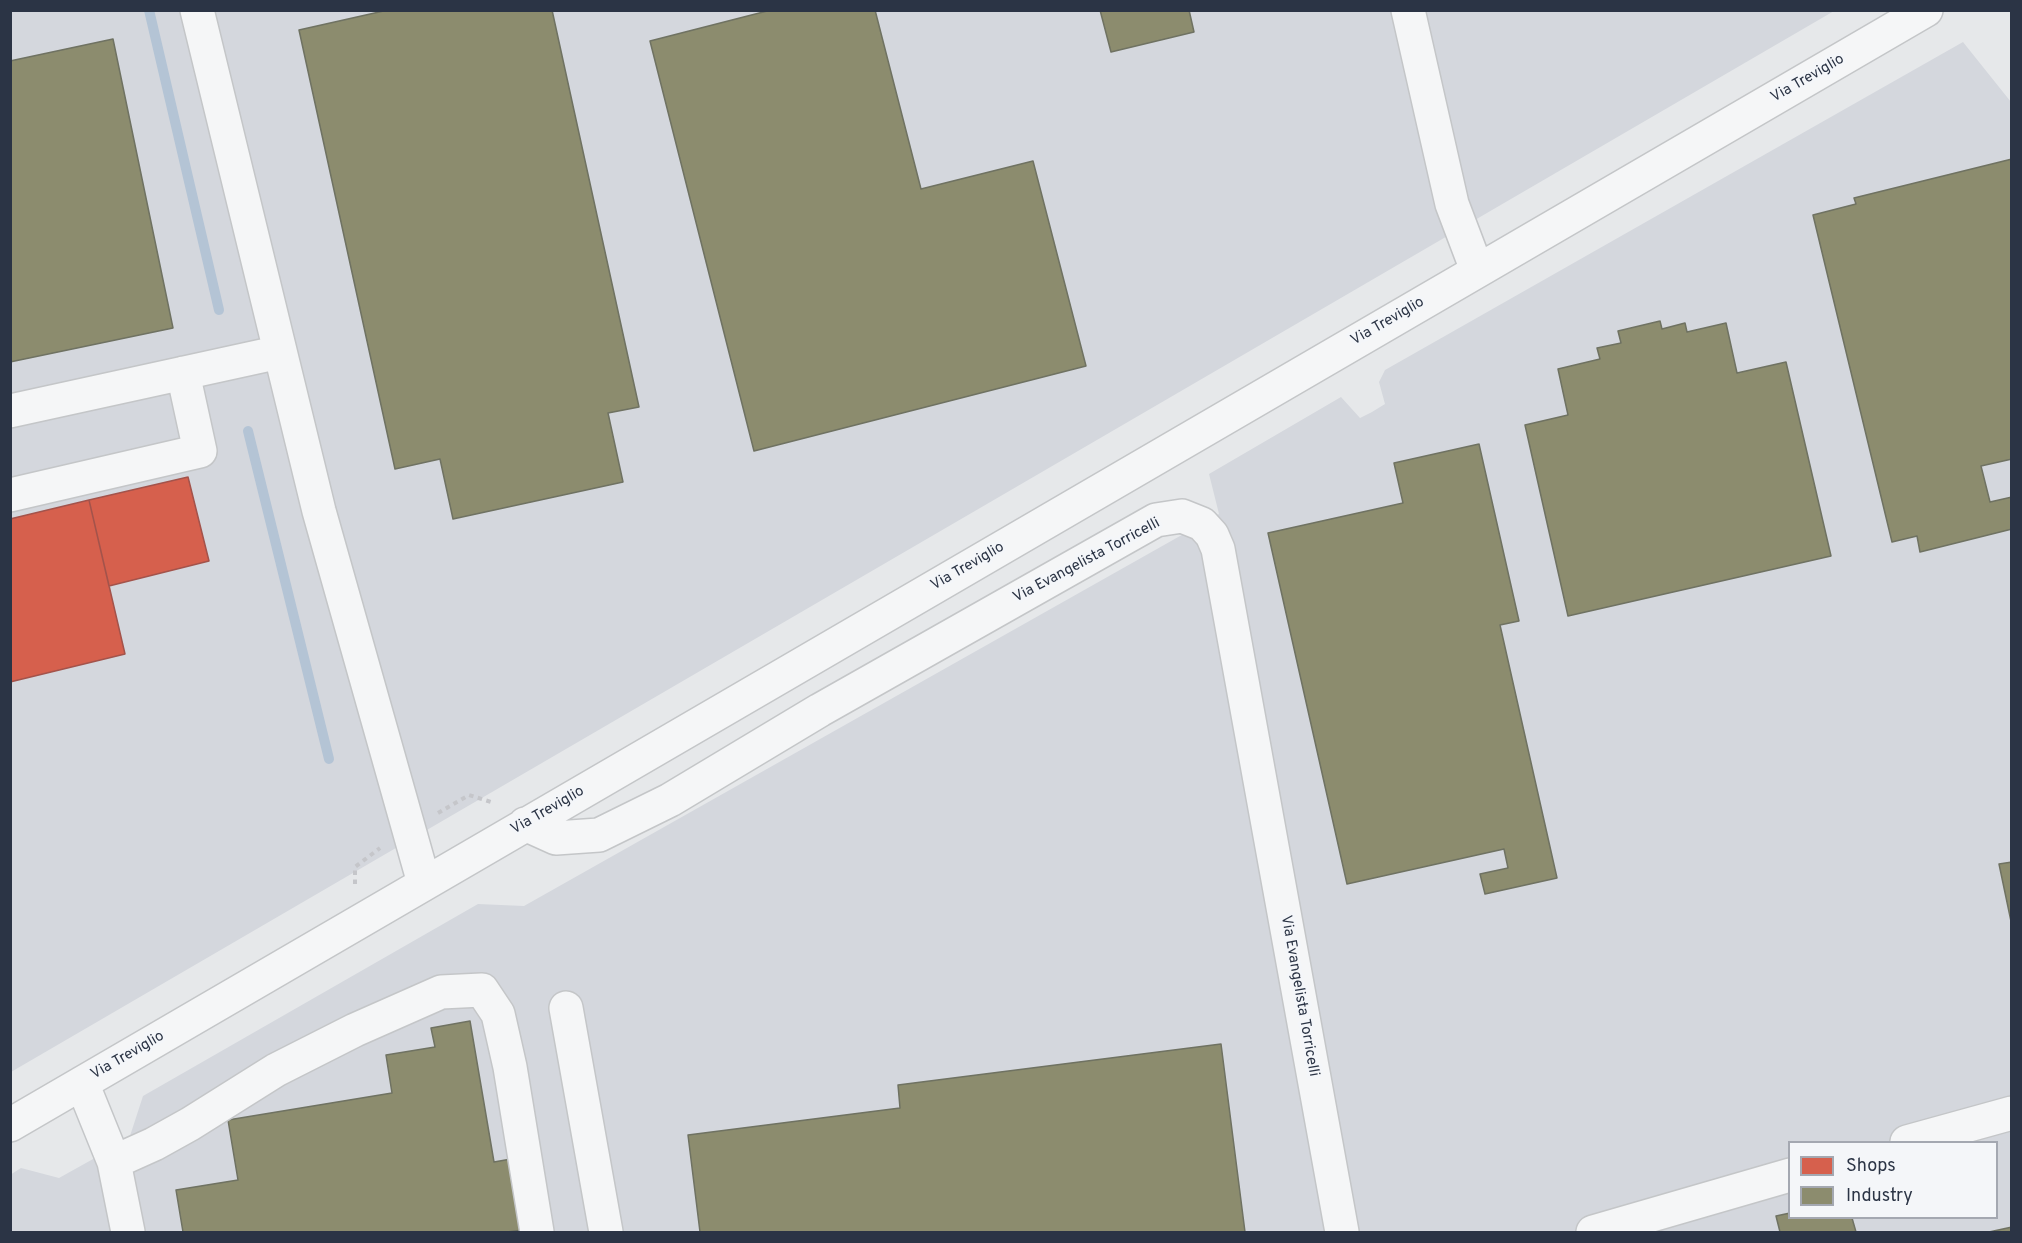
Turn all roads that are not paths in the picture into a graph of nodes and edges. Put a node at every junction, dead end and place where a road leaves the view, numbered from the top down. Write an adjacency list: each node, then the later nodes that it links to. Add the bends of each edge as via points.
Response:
1 (197, 10): 5 (street)
2 (1408, 10): 4 (street, via 1452,204)
3 (1926, 10): 4 (street, Via Treviglio)
4 (1477, 270): 9 (street, Via Treviglio)
5 (280, 352): 6 (street); 10 (street, via 318,511)
6 (183, 373): 7 (street); 8 (street, via 200,451)
7 (10, 411)
8 (10, 495)
9 (525, 824): 10 (street, Via Treviglio); 21 (street, Via Evangelista Torricelli, via 556,838 599,835 670,800 820,710 1156,520 1182,516 1202,524 1218,549)
10 (424, 883): 12 (street, Via Treviglio)
11 (566, 1008): 20 (street)
12 (82, 1083): 14 (street, Via Treviglio); 16 (street)
13 (2012, 1113): 15 (street)
14 (10, 1125)
15 (1914, 1141)
16 (114, 1162): 18 (street); 19 (street, via 154,1144 276,1070 355,1030 441,992 482,990 498,1014 510,1067)
17 (1788, 1176): 22 (street)
18 (128, 1233)
19 (537, 1233)
20 (606, 1233)
21 (1342, 1233)
22 (1593, 1233)

